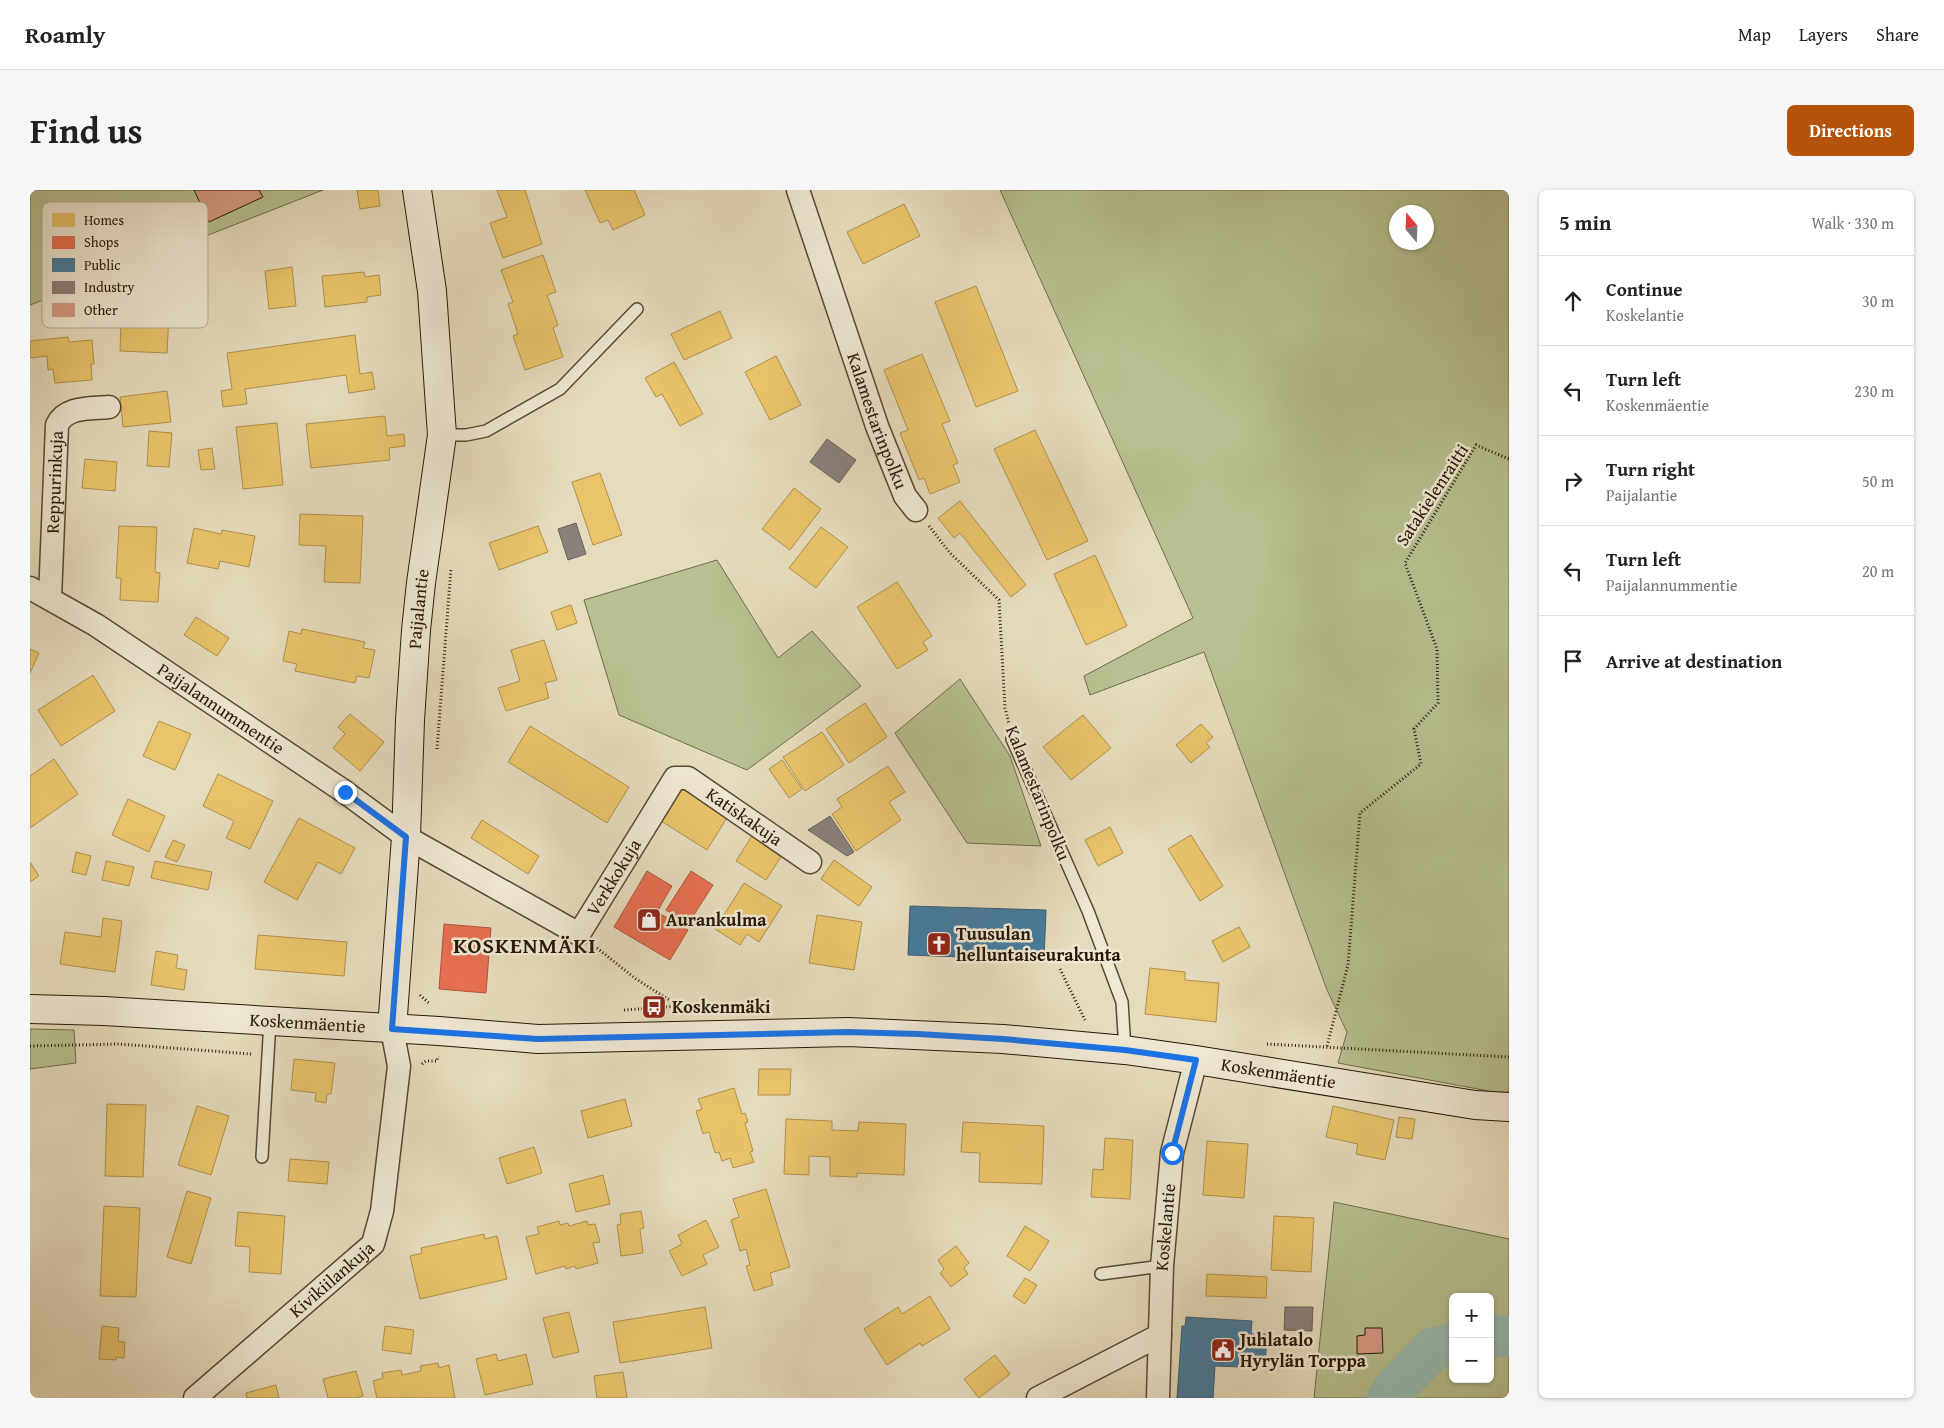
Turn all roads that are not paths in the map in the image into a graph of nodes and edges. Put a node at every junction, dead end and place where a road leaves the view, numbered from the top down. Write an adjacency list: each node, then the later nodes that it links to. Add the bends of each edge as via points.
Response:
1 (417, 190): 5 (street, Paijalantie, via 432,290)
2 (798, 190): 6 (street, Kalamestarinpolku, via 877,426 905,496)
3 (637, 309): 5 (lane, via 560,389 486,431)
4 (109, 407): 7 (street, Reppurinkuja, via 72,410 61,416 57,425)
5 (442, 435): 10 (street, Paijalantie, via 416,630)
6 (916, 510)
7 (40, 593): 10 (street, Paijalannummentie, via 96,625 345,792)
8 (1012, 738): 15 (lane, Kalamestarinpolku, via 1088,910 1122,1002)
9 (674, 778): 10 (street, Verkkokuja, via 578,934); 11 (street, Katiskakuja, via 688,778)
10 (406, 837): 14 (street, Paijalantie)
11 (810, 862)
12 (30, 1009): 13 (street, Koskenmäentie)
13 (270, 1021): 14 (street, Koskenmäentie); 18 (lane)
14 (392, 1029): 15 (street, Koskenmäentie, via 538,1039 874,1033 1003,1039); 22 (street, Kivikiilankuja, via 398,1066 382,1211 372,1244)
15 (1125, 1050): 16 (street, Koskenmäentie)
16 (1196, 1060): 17 (street, Koskenmäentie, via 1475,1105); 19 (street, Koskelantie, via 1172,1153)
17 (1509, 1106)
18 (262, 1157)
19 (1162, 1266): 20 (lane); 21 (street, Koskelantie)
20 (1101, 1274)
21 (1160, 1335): 23 (street); 24 (street, Koskelantie)
22 (195, 1398)
23 (1038, 1398)
24 (1158, 1398)

